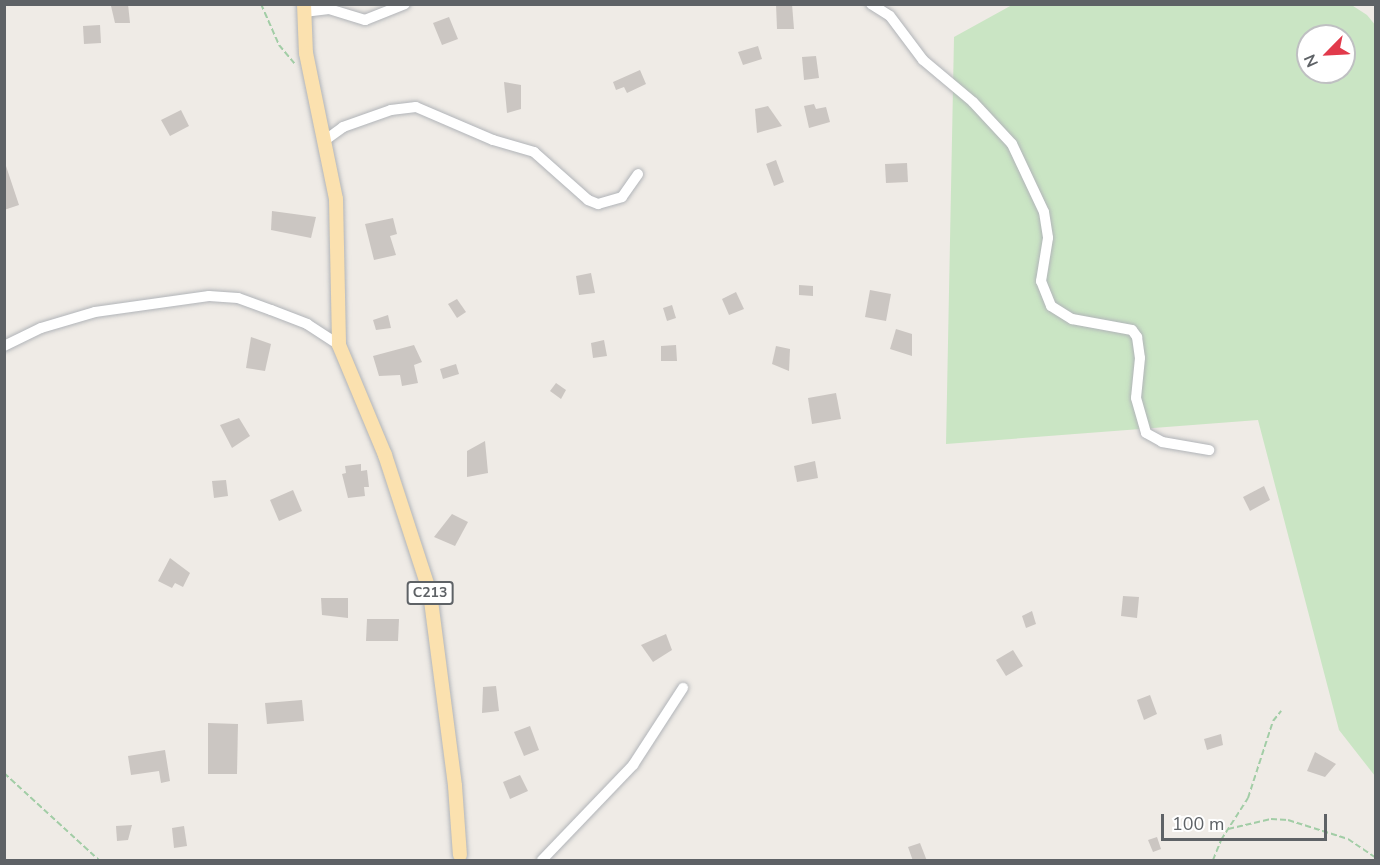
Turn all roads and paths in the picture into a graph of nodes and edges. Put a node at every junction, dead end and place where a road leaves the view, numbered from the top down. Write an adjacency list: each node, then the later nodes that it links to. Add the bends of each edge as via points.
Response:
1 (261, 4): 5 (path, via 279,45)
2 (405, 4): 4 (street, via 365,20 329,9)
3 (871, 4): 10 (street, via 890,16 923,60 973,102 1012,144 1044,212 1048,238 1041,281 1051,306 1072,319 1125,327 1137,338 1140,358 1136,398 1146,433 1162,442)
4 (304, 8): 6 (main road, C213, via 306,53)
5 (299, 68)
6 (324, 141): 7 (street, via 344,127 391,110 416,107 493,140 534,152 588,200 598,204 622,197); 8 (main road, C213, via 336,199)
7 (638, 174)
8 (339, 345): 9 (street, via 307,324 271,310 238,298 209,296 95,312 41,328); 15 (main road, C213, via 385,454 430,593 455,786)
9 (4, 346)
10 (1209, 450)
11 (682, 688): 18 (street, via 633,765)
12 (1281, 711): 14 (path, via 1273,721 1248,798)
13 (4, 772): 17 (path)
14 (1228, 829): 16 (path, via 1271,819 1288,820 1348,839); 19 (path)
15 (459, 858)
16 (1376, 858)
17 (99, 861)
18 (543, 861)
19 (1213, 861)

